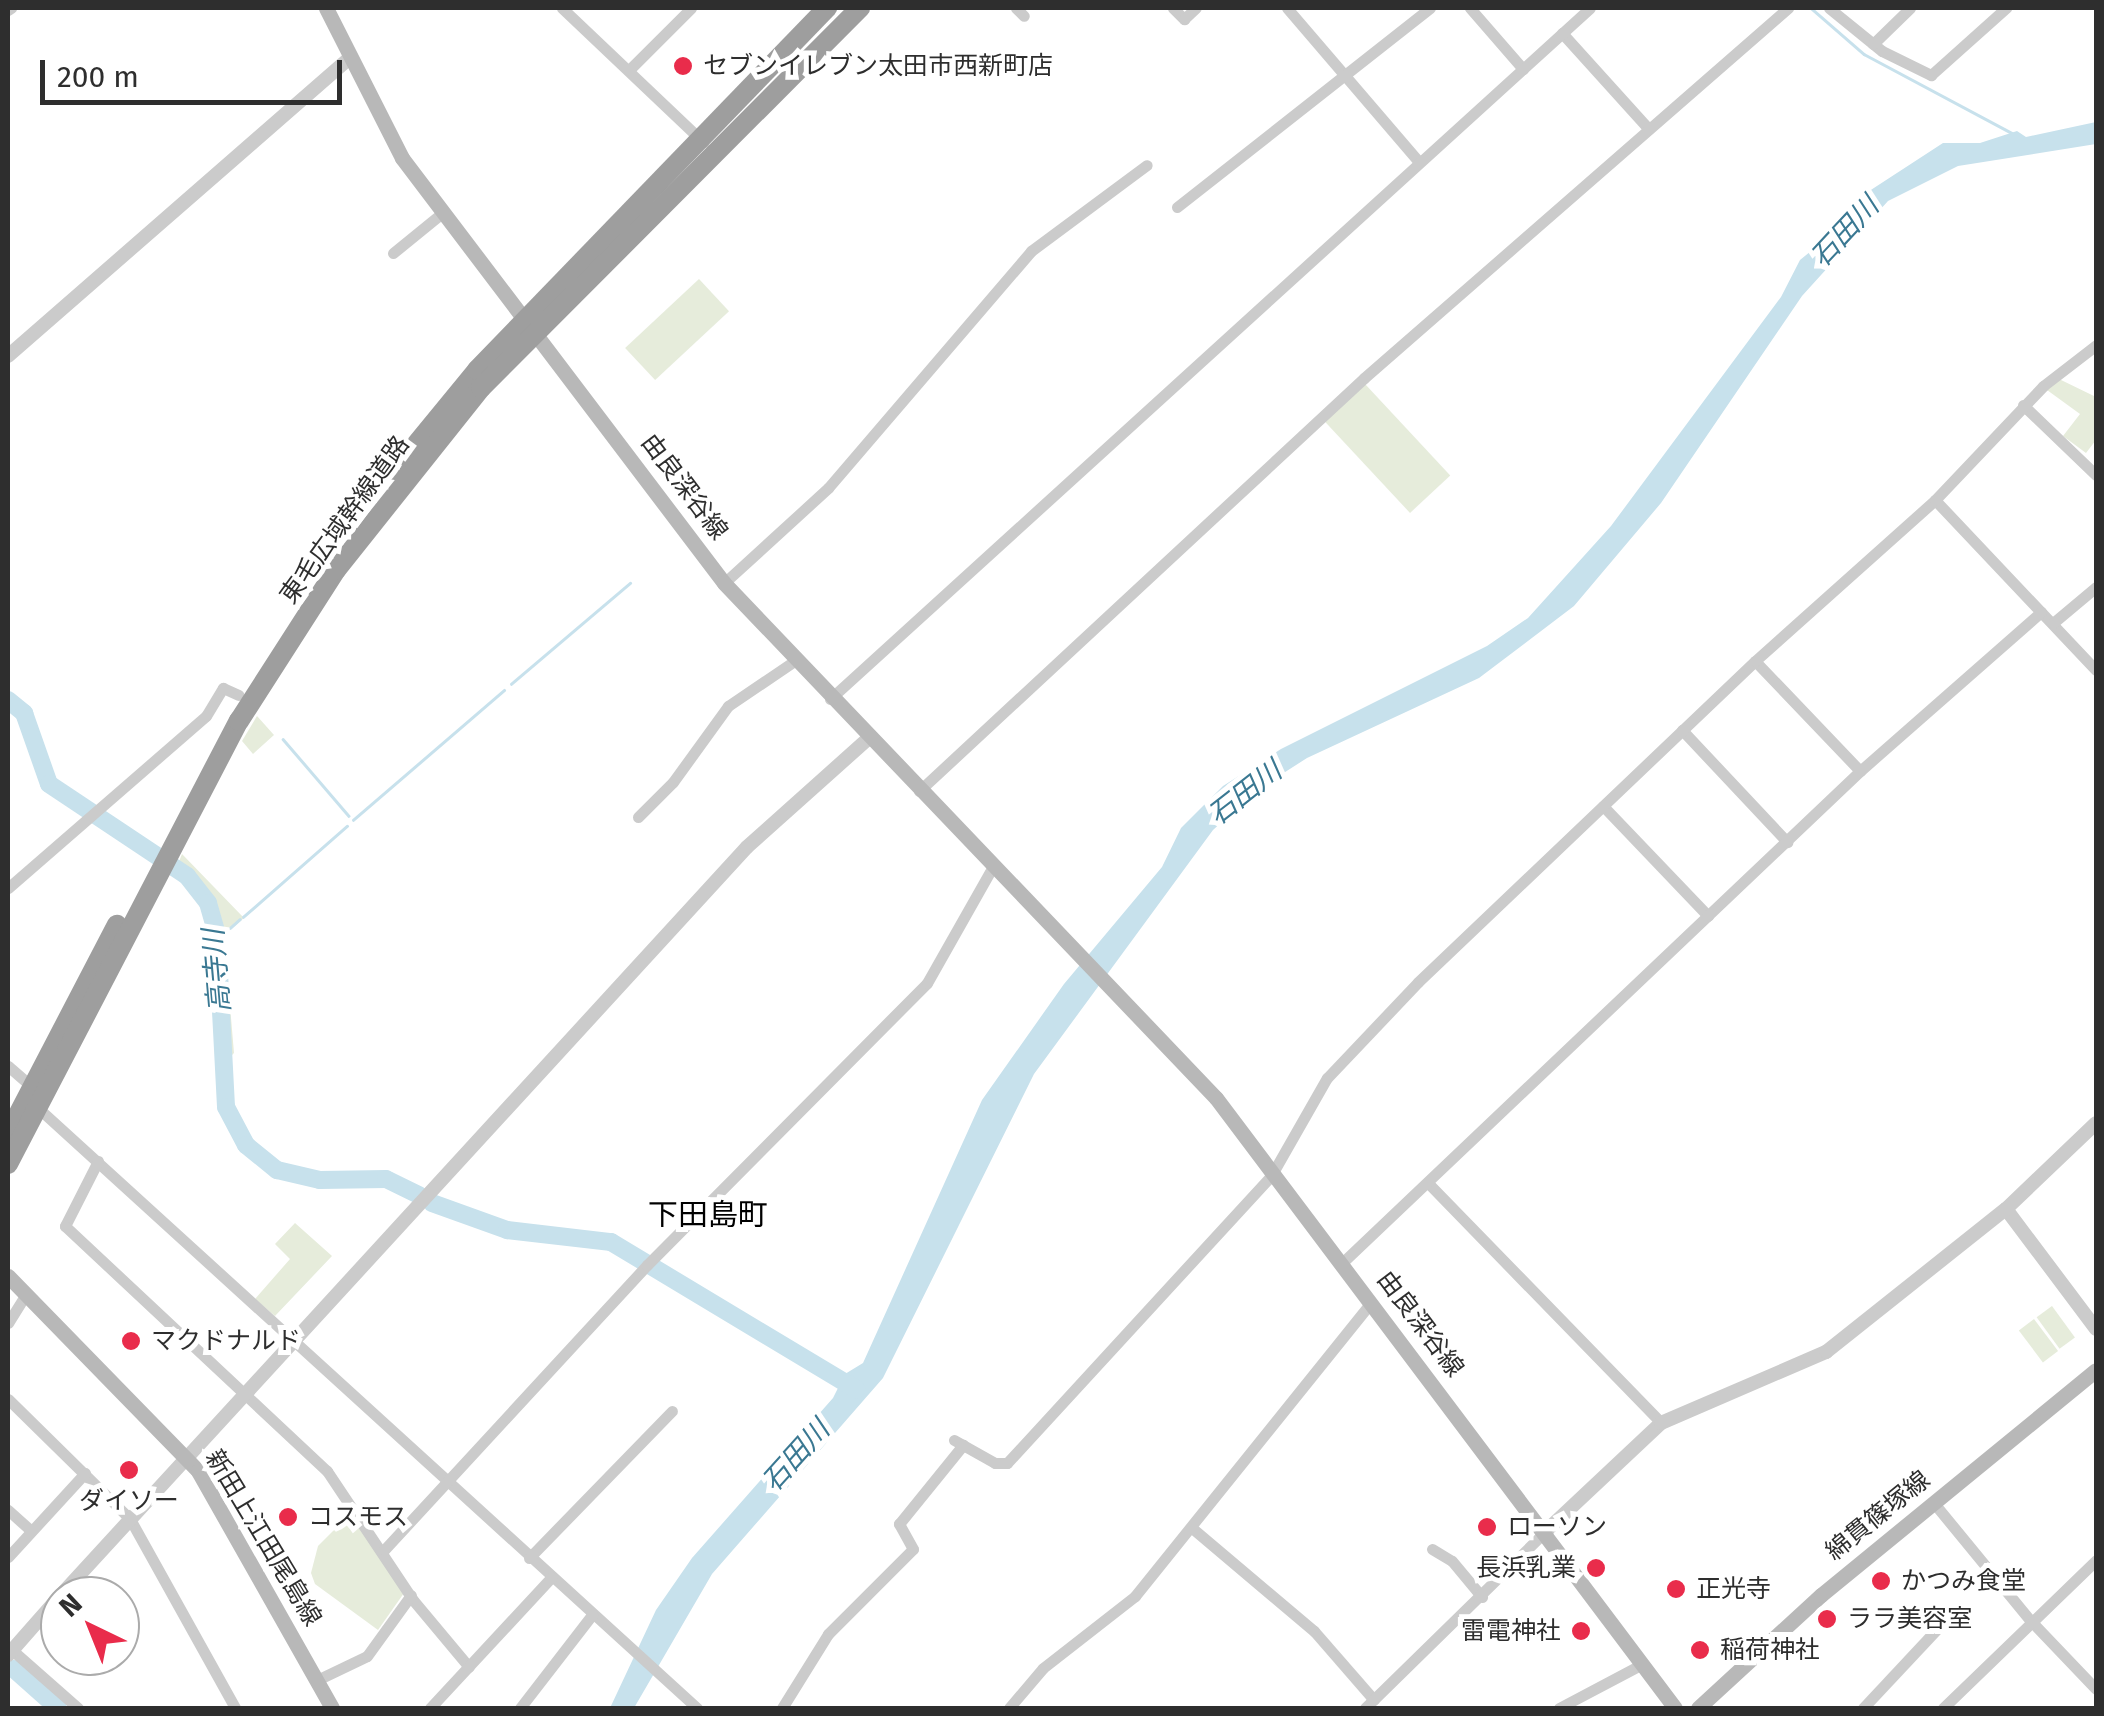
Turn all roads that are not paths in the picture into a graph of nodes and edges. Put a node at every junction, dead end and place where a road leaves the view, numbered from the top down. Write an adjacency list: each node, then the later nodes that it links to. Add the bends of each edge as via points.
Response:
1 (326, 8): 18 (main road, 由良深谷線)
2 (562, 8): 20 (street)
3 (691, 8): 20 (street)
4 (826, 8): 23 (highway, 東毛広域幹線道路)
5 (860, 8): 24 (highway, 東毛広域幹線道路)
6 (1173, 8): 7 (street, via 1184,19)
7 (1196, 8)
8 (1287, 8): 21 (street)
9 (1430, 8): 21 (street)
10 (1470, 8): 19 (street)
11 (1590, 8): 16 (street)
12 (1788, 8): 22 (street)
13 (1829, 8): 17 (street)
14 (1910, 8): 17 (street)
15 (2006, 8): 17 (street, via 1930,75)
16 (1562, 33): 19 (street); 22 (street)
17 (1872, 44)
18 (350, 58): 28 (main road, 由良深谷線, via 402,158); 32 (street)
19 (1522, 69): 25 (street)
20 (629, 70): 23 (street)
21 (1343, 77): 25 (street); 27 (street)
22 (1646, 126): 48 (street)
23 (697, 136): 24 (street); 30 (highway, 東毛広域幹線道路)
24 (713, 152): 30 (highway, 東毛広域幹線道路)
25 (1419, 162): 44 (street)
26 (1147, 165): 36 (street, via 1031,251 828,488)
27 (1177, 207)
28 (442, 214): 29 (street); 30 (main road, 由良深谷線)
29 (393, 253)
30 (531, 327): 36 (main road, 由良深谷線); 43 (highway, 東毛広域幹線道路, via 389,478); 52 (highway, 東毛広域幹線道路, via 336,570)
31 (2096, 345): 33 (street)
32 (8, 356)
33 (2023, 405): 34 (street); 35 (street)
34 (2096, 474)
35 (1936, 500): 38 (street); 40 (street)
36 (724, 584): 41 (main road, 由良深谷線)
37 (2096, 587): 39 (street)
38 (2041, 612): 39 (street); 47 (street)
39 (2053, 623): 42 (street)
40 (1755, 661): 45 (street); 47 (street)
41 (793, 662): 44 (main road, 由良深谷線); 50 (street, via 728,706 673,782)
42 (2096, 670)
43 (239, 695): 52 (highway, 東毛広域幹線道路); 54 (street, via 222,688 206,716)
44 (830, 699): 46 (main road, 由良深谷線)
45 (1682, 730): 49 (street); 51 (street)
46 (868, 739): 48 (main road, 由良深谷線); 71 (street, via 747,847)
47 (1860, 772): 51 (street)
48 (918, 791): 53 (main road, 由良深谷線)
49 (1602, 806): 55 (street); 62 (street, via 1327,1078)
50 (638, 816)
51 (1787, 842): 55 (street)
52 (160, 856): 57 (highway, 東毛広域幹線道路)
53 (992, 868): 62 (main road, 由良深谷線, via 1216,1098); 79 (street, via 931,978 650,1262)
54 (8, 888)
55 (1708, 916): 63 (street)
56 (8, 1066): 57 (street)
57 (35, 1097): 59 (highway, 東毛広域幹線道路); 60 (street); 61 (highway, 東毛広域幹線道路)
58 (2096, 1124): 64 (street)
59 (8, 1134)
60 (98, 1161): 71 (street); 73 (street, via 65,1226)
61 (8, 1164)
62 (1274, 1170): 65 (main road, 由良深谷線); 111 (street, via 1007,1463 958,1442 899,1524 913,1549 836,1624)
63 (1428, 1183): 65 (street); 76 (street)
64 (2006, 1208): 70 (street); 76 (street, via 1826,1352)
65 (1343, 1262): 68 (main road, 由良深谷線)
66 (8, 1276): 67 (main road, 新田上江田尾島線)
67 (26, 1294): 69 (street); 77 (main road, 新田上江田尾島線)
68 (1371, 1302): 83 (street); 85 (main road, 由良深谷線)
69 (8, 1323)
70 (2096, 1330)
71 (294, 1343): 73 (street); 79 (street)
72 (2096, 1370): 80 (main road, 綿貫篠塚線)
73 (246, 1396): 77 (street); 87 (street, via 327,1471)
74 (8, 1400): 78 (street)
75 (672, 1411): 89 (street)
76 (1660, 1423): 85 (street)
77 (188, 1458): 82 (street); 102 (main road, 新田上江田尾島線)
78 (84, 1473): 82 (street); 84 (street)
79 (447, 1480): 87 (street); 89 (street)
80 (1933, 1502): 97 (street); 115 (main road, 綿貫篠塚線, via 1777,1632)
81 (8, 1510): 84 (street)
82 (130, 1519): 91 (street); 106 (street)
83 (1192, 1528): 104 (street, via 1314,1631); 112 (street, via 1136,1596 1044,1668)
84 (31, 1531): 88 (street)
85 (1544, 1532): 94 (street); 100 (main road, 由良深谷線)
86 (1432, 1549): 94 (street)
87 (384, 1550): 93 (street)
88 (8, 1556)
89 (529, 1558): 92 (street)
90 (2096, 1560): 97 (street)
91 (78, 1576)
92 (552, 1578): 95 (street); 101 (street)
93 (410, 1596): 101 (street); 102 (street, via 367,1656)
94 (1482, 1596): 104 (street)
95 (592, 1615): 109 (street); 110 (street)
96 (40, 1618): 99 (street)
97 (2030, 1620): 103 (street); 117 (street)
98 (1936, 1630): 116 (street)
99 (10, 1652): 105 (street)
100 (1642, 1664): 113 (street); 114 (main road, 由良深谷線)
101 (469, 1666): 108 (street)
102 (317, 1680): 107 (main road, 新田上江田尾島線)
103 (2096, 1689)
104 (1370, 1704)
105 (78, 1708)
106 (235, 1708)
107 (332, 1708)
108 (430, 1708)
109 (520, 1708)
110 (696, 1708)
111 (782, 1708)
112 (1011, 1708)
113 (1559, 1708)
114 (1675, 1708)
115 (1698, 1708)
116 (1863, 1708)
117 (1942, 1708)

